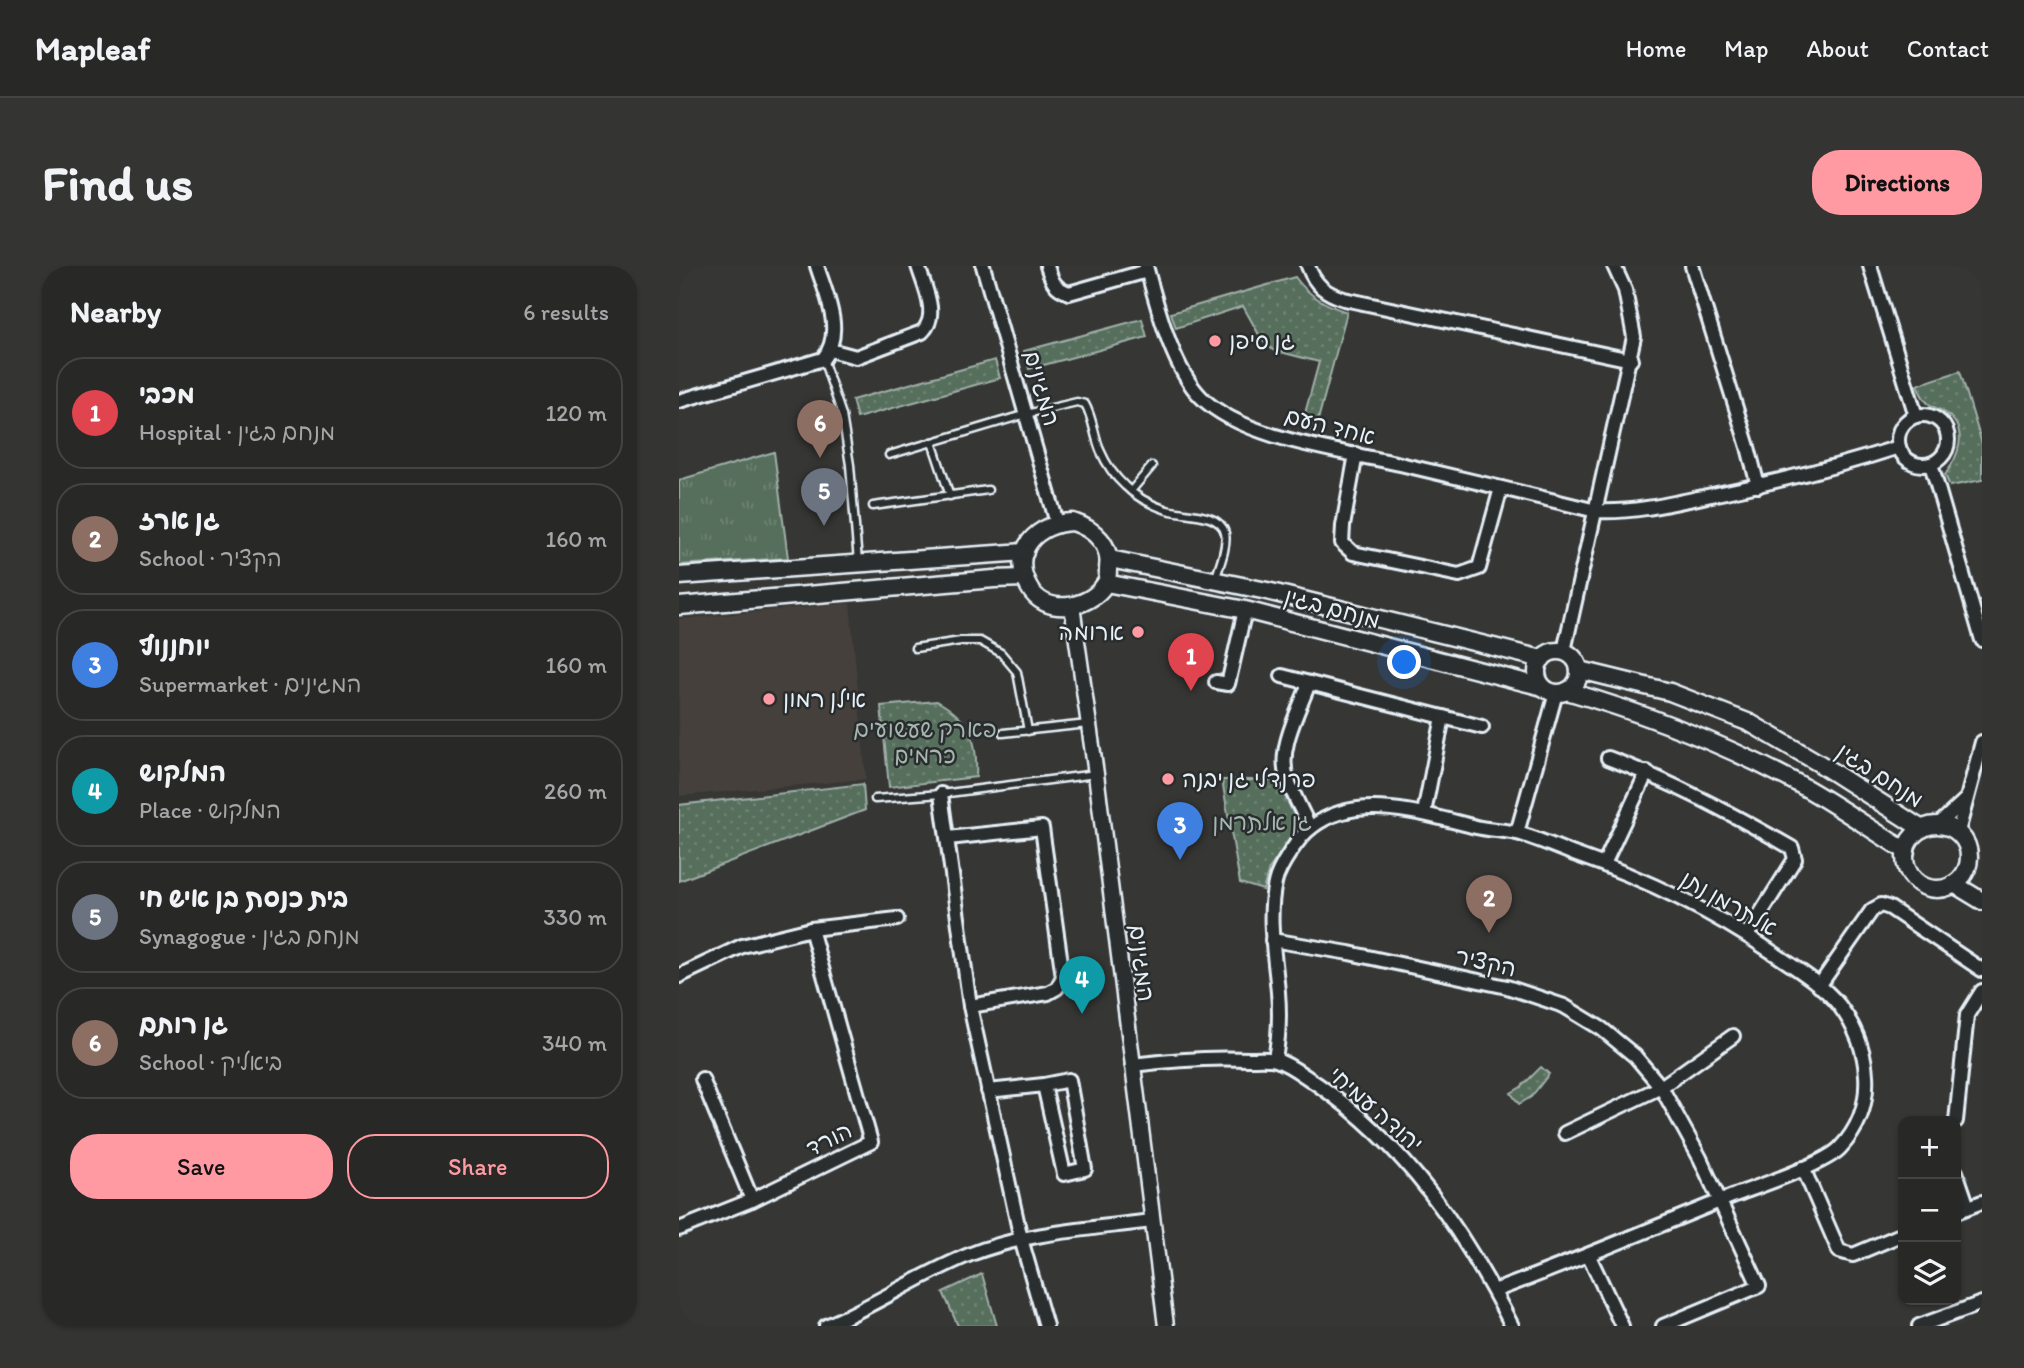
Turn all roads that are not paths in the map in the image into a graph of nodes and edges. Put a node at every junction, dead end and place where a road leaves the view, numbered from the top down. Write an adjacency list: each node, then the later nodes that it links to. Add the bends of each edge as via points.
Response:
1 (817, 266): 10 (street, via 834,323 834,342)
2 (918, 266): 10 (street, via 932,315 922,332 856,357)
3 (983, 266): 13 (street, המגינים)
4 (1047, 266): 9 (street, via 1058,290 1069,293)
5 (1308, 266): 11 (street, via 1321,289 1344,299)
6 (1613, 266): 11 (street, via 1633,320)
7 (1692, 266): 21 (street)
8 (1870, 266): 14 (street)
9 (1147, 269): 17 (street, אחד העם, via 1182,369 1201,398 1243,425)
10 (827, 355): 12 (street); 31 (lane, via 842,415)
11 (1630, 360): 27 (street)
12 (679, 401)
13 (1026, 414): 15 (lane); 24 (lane, via 1085,404 1110,470); 28 (street, המגינים)
14 (1916, 416): 16 (street, via 1899,432); 19 (street, via 1934,418 1946,430 1947,447)
15 (932, 442): 18 (lane); 25 (lane)
16 (1899, 447): 19 (street, via 1913,463); 21 (street, אחד העם, via 1840,467)
17 (1356, 454): 22 (street, אחד העם); 22 (street, via 1342,526 1342,543 1353,553 1459,575 1479,568)
18 (889, 455)
19 (1931, 464): 39 (street)
20 (1152, 466): 24 (lane)
21 (1758, 486): 27 (street, אחד העם, via 1632,510)
22 (1500, 488): 27 (street, אחד העם)
23 (988, 490): 25 (lane)
24 (1131, 491): 34 (lane, via 1169,511 1213,519 1222,526 1226,536)
25 (950, 496): 26 (lane)
26 (873, 506)
27 (1596, 511): 41 (street)
28 (1057, 523): 29 (main road, via 1043,528); 30 (main road, via 1084,526 1097,535)
29 (1024, 552): 31 (main road); 33 (main road)
30 (1110, 559): 34 (main road, מנחם בגין); 35 (main road)
31 (858, 562): 32 (main road)
32 (679, 576)
33 (1024, 578): 36 (main road); 37 (main road, via 1031,592 1043,601)
34 (1215, 581): 42 (main road, מנחם בגין)
35 (1106, 583): 37 (main road, via 1086,603); 38 (main road, מנחם בגין)
36 (679, 606)
37 (1072, 606): 49 (street, המגינים)
38 (1245, 610): 45 (street, via 1229,684); 47 (main road, מנחם בגין)
39 (1982, 640)
40 (915, 648): 51 (lane, via 980,641 1001,653 1017,672)
41 (1564, 651): 42 (main road, via 1550,652); 43 (main road, via 1576,659)
42 (1542, 659): 47 (main road, via 1537,675)
43 (1580, 670): 47 (main road, via 1575,686); 63 (main road, מנחם בגין, via 1670,692 1751,723)
44 (1282, 677): 46 (street)
45 (1216, 682)
46 (1309, 683): 48 (street); 62 (street, via 1285,761 1286,776)
47 (1555, 690): 65 (street); 67 (main road, מנחם בגין, via 1601,701 1705,738 1799,784)
48 (1443, 717): 50 (street); 60 (street)
49 (1089, 724): 51 (lane); 56 (street, המגינים)
50 (1482, 727)
51 (1028, 731): 52 (lane)
52 (1003, 733)
53 (1982, 743): 59 (street)
54 (1608, 758): 55 (street)
55 (1647, 772): 68 (street); 74 (street, via 1792,848 1795,859)
56 (1096, 774): 57 (lane); 83 (street, המגינים)
57 (941, 794): 58 (lane); 66 (street)
58 (875, 799)
59 (1965, 801): 61 (street); 64 (street)
60 (1424, 813): 62 (street, אלתרמן נתן, via 1352,810 1329,816); 65 (street, אלתרמן נתן)
61 (1938, 825): 63 (main road); 64 (main road)
62 (1310, 828): 75 (street, אלתרמן נתן, via 1275,881)
63 (1922, 829): 67 (main road, via 1911,838)
64 (1958, 832): 69 (main road)
65 (1517, 833): 68 (street, אלתרמן נתן)
66 (947, 838): 80 (street); 80 (street, via 1042,828 1048,864 1063,977 1057,988)
67 (1906, 851): 70 (main road, via 1907,868 1920,884 1940,889)
68 (1604, 864): 74 (street, אלתרמן נתן, via 1710,912)
69 (1975, 866): 70 (main road)
70 (1954, 884): 71 (main road)
71 (1982, 901)
72 (897, 919): 73 (street)
73 (811, 929): 77 (street, via 742,946); 92 (street, הורד, via 871,1142)
74 (1747, 935): 78 (street, אלתרמן נתן)
75 (1272, 940): 82 (street, אלתרמן נתן, via 1278,992); 86 (street, הקציר, via 1507,987 1564,1006 1635,1056)
76 (1982, 970): 78 (street, via 1881,905 1872,910)
77 (679, 976)
78 (1819, 986): 90 (street, אלתרמן נתן, via 1849,1021 1868,1075 1864,1106 1846,1140 1839,1150)
79 (1982, 991): 88 (street, via 1966,1015)
80 (970, 1006): 87 (street)
81 (1733, 1036): 86 (street)
82 (1275, 1059): 83 (street, יהודה עמיחי, via 1173,1059); 101 (street, יהודה עמיחי, via 1328,1092 1412,1168)
83 (1132, 1065): 96 (street, המגינים)
84 (702, 1079): 92 (street)
85 (1044, 1085): 85 (street, via 1069,1080 1085,1169 1064,1174); 87 (street)
86 (1661, 1087): 89 (street); 93 (street, הקציר)
87 (988, 1091): 99 (street)
88 (1956, 1116)
89 (1565, 1133)
90 (1803, 1168): 93 (street, אלתרמן נתן); 98 (street, via 1839,1251 1853,1255)
91 (1957, 1179): 95 (street)
92 (752, 1200): 97 (street, הורד)
93 (1721, 1201): 100 (street, אלתרמן נתן); 109 (street, הקציר, via 1759,1286)
94 (1982, 1202): 95 (street)
95 (1962, 1210)
96 (1151, 1221): 99 (street); 106 (street, המגינים)
97 (679, 1229)
98 (1898, 1236)
99 (1021, 1238): 103 (street, via 935,1270); 105 (street)
100 (1589, 1256): 101 (street, אלתרמן נתן); 108 (street)
101 (1495, 1291): 107 (street, יהודה עמיחי)
102 (1982, 1303): 110 (street)
103 (848, 1322): 104 (street)
104 (827, 1326)
105 (1046, 1326)
106 (1166, 1326)
107 (1512, 1326)
108 (1622, 1326)
109 (1663, 1326)
110 (1919, 1326)

